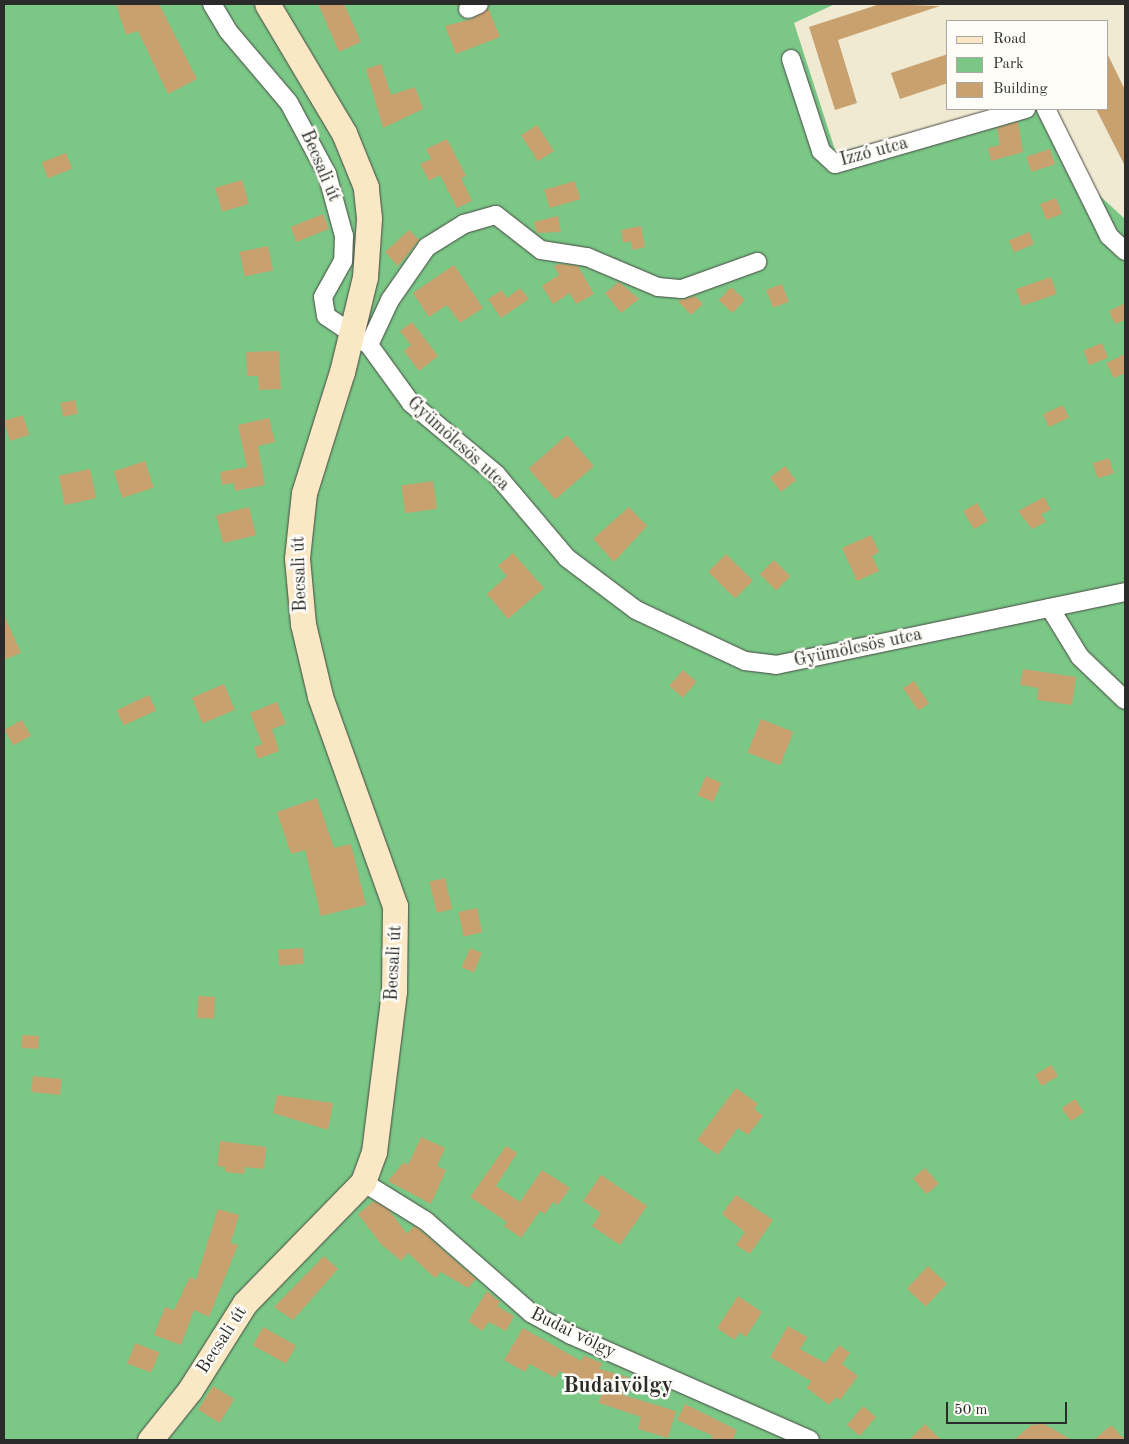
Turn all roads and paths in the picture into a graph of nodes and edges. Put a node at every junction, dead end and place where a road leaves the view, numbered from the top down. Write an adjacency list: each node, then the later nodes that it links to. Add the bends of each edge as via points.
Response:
1 (212, 4): 8 (street, Becsali út, via 228,31 290,103 326,174 340,213 343,261 322,307 332,325)
2 (267, 4): 8 (main road, Becsali út, via 344,133 366,187 368,253)
3 (791, 59): 4 (street, Izzó utca, via 822,151 835,164)
4 (1023, 110)
5 (1046, 110): 6 (street, via 1109,236)
6 (1125, 251)
7 (757, 262): 8 (street, via 682,288 658,287 587,257 541,250 496,215 464,224 428,247)
8 (360, 341): 10 (street, Gyümölcsös utca, via 411,403 496,474 567,558 661,626 745,661 803,662); 12 (main road, Becsali út, via 309,474 297,552 302,624 320,696 395,906 398,937 392,1010 374,1152)
9 (1125, 592): 10 (street, Gyümölcsös utca)
10 (1050, 608): 11 (street, via 1080,657)
11 (1125, 700)
12 (363, 1182): 13 (main road, Becsali út, via 339,1212 258,1288 190,1390); 14 (street, Budai völgy, via 426,1221 531,1313 571,1336)
13 (150, 1440)
14 (810, 1440)

